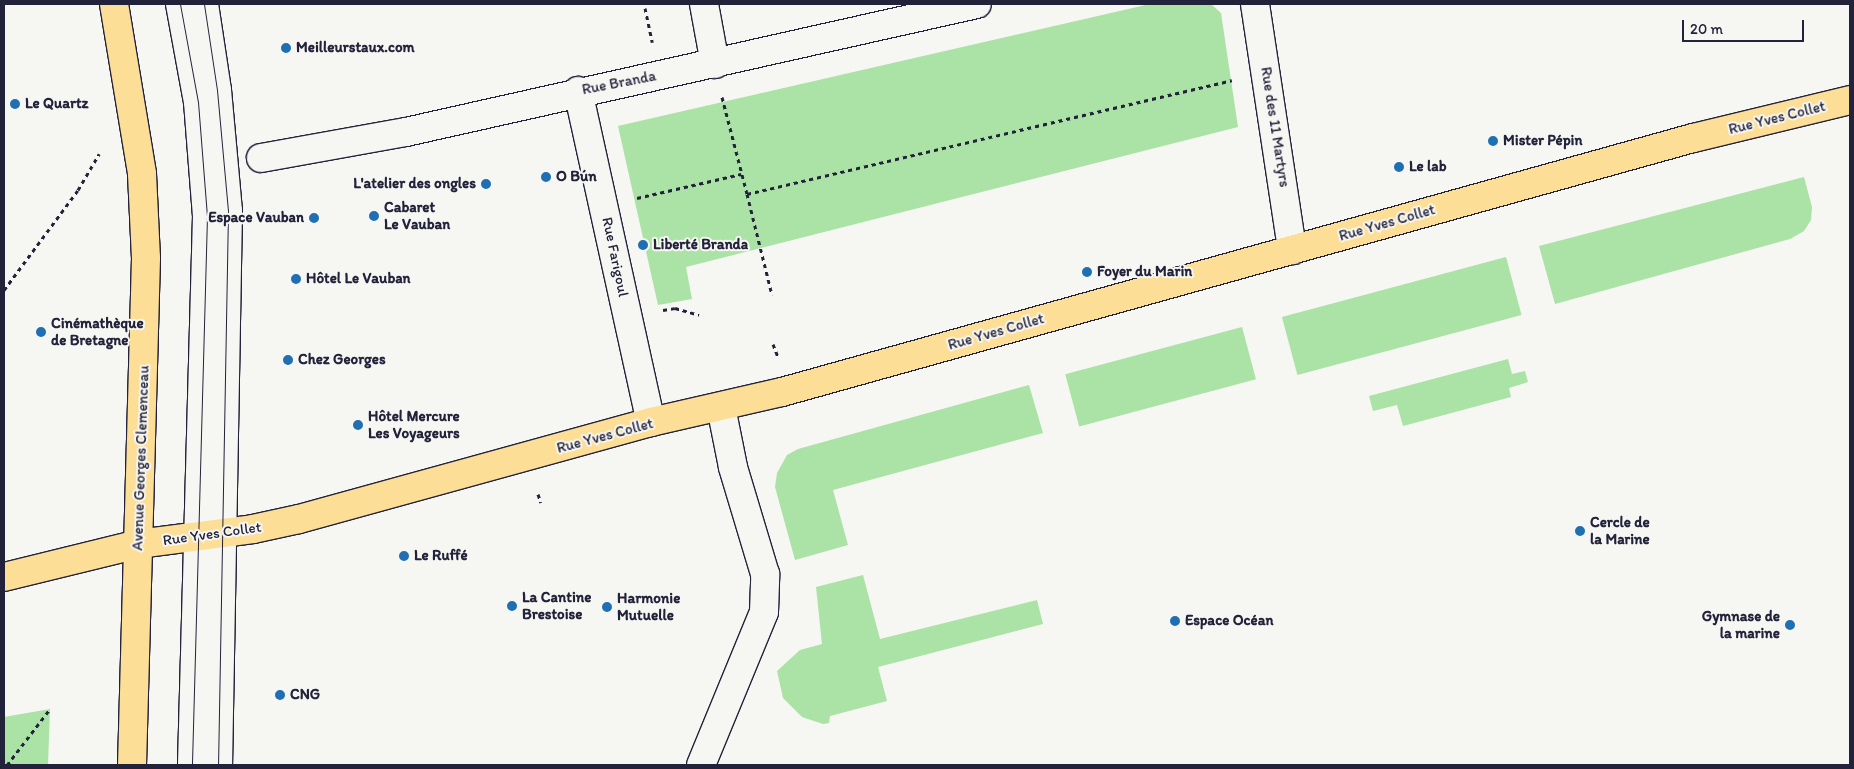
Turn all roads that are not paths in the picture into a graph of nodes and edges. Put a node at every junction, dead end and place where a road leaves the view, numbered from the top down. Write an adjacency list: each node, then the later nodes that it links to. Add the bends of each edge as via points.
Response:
1 (114, 4): 15 (main road, Avenue Georges Clemenceau, via 142,174 146,235)
2 (180, 4): 14 (street, via 198,102 206,216)
3 (204, 4): 14 (street, via 217,90 228,211)
4 (704, 4): 7 (street)
5 (977, 4): 7 (street, Rue Branda)
6 (1255, 4): 11 (street, Rue des 11 Martyrs)
7 (716, 64): 8 (street, Rue Branda)
8 (578, 92): 10 (street, Rue Branda, via 406,132); 13 (street, Rue Farigoul)
9 (1850, 100): 11 (main road, Rue Yves Collet, via 1693,138)
10 (261, 158)
11 (1292, 250): 12 (main road, Rue Yves Collet)
12 (721, 407): 13 (main road, Rue Yves Collet); 20 (street, via 733,467 765,574 764,612)
13 (651, 422): 14 (main road, Rue Yves Collet, via 299,519)
14 (210, 536): 15 (main road, Rue Yves Collet); 18 (street); 19 (street)
15 (138, 544): 16 (main road, Rue Yves Collet); 17 (main road, Avenue Georges Clemenceau)
16 (4, 577)
17 (132, 765)
18 (192, 765)
19 (218, 765)
20 (701, 765)

